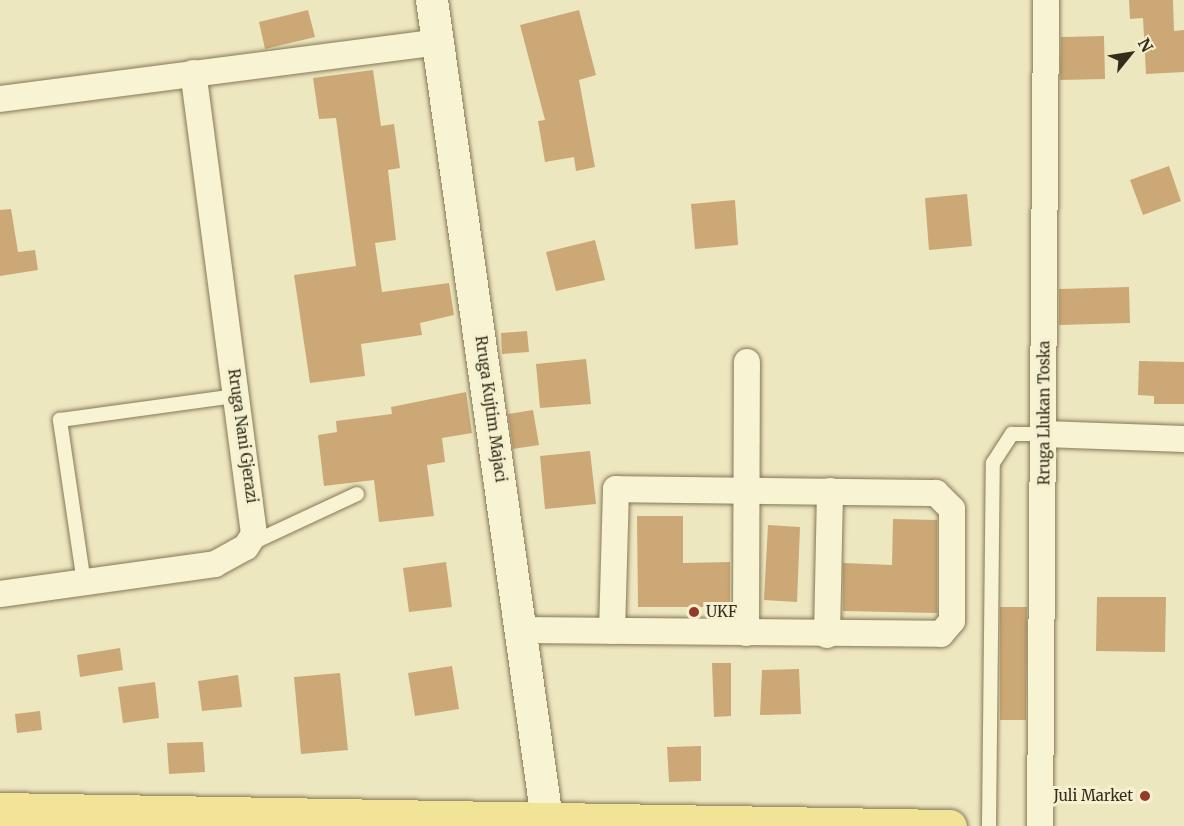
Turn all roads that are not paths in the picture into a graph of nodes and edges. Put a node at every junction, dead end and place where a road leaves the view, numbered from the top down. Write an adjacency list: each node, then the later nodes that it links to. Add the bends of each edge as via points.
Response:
1 (432, 0): 3 (street, Rruga Kujtim Majaci)
2 (1046, 0): 8 (street, Rruga Llukan Toska)
3 (437, 42): 4 (street); 16 (street, Rruga Kujtim Majaci)
4 (193, 73): 5 (street); 7 (street, Rruga Nani Gjerazi)
5 (0, 99)
6 (747, 362): 10 (street)
7 (237, 396): 13 (street, Rruga Nani Gjerazi, via 255,522); 14 (lane, via 60,420)
8 (1044, 434): 9 (street); 26 (lane, via 1012,434 993,463); 27 (street, Rruga Llukan Toska)
9 (1184, 439)
10 (749, 489): 11 (street); 17 (street, via 616,489); 18 (street)
11 (830, 491): 19 (street); 19 (street, via 945,497 952,509 952,621 948,630 928,636)
12 (357, 494): 13 (lane)
13 (246, 547): 14 (street, via 214,564)
14 (84, 582): 15 (street)
15 (0, 594)
16 (521, 630): 17 (street); 22 (street, Rruga Kujtim Majaci)
17 (612, 631): 18 (street)
18 (746, 633): 19 (street)
19 (827, 635)
20 (0, 809): 21 (main road)
21 (204, 819): 22 (main road)
22 (547, 819): 23 (main road)
23 (612, 823): 24 (main road)
24 (839, 825): 25 (main road)
25 (950, 826)
26 (989, 826)
27 (1040, 826)

